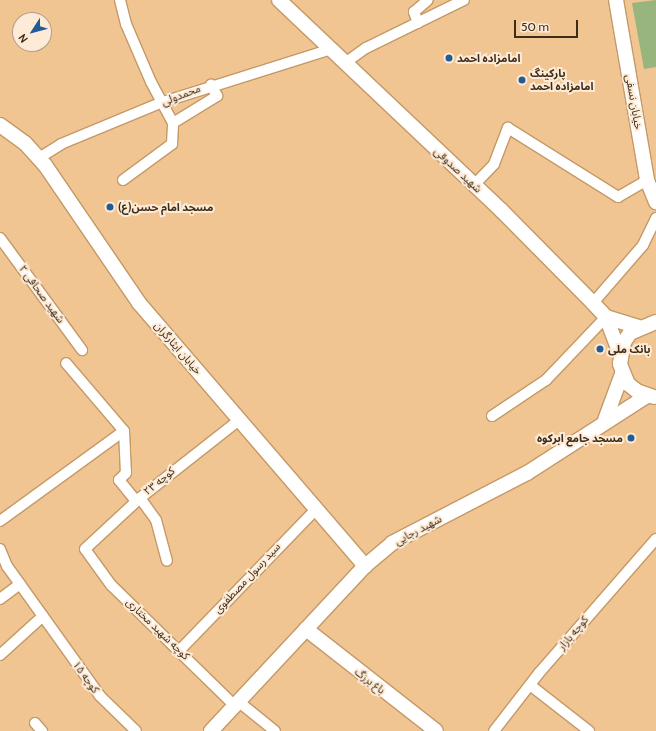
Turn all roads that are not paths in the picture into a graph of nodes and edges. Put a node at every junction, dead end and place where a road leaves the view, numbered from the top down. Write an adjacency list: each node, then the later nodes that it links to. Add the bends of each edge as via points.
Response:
1 (120, 0): 10 (street, via 126,24)
2 (279, 0): 7 (street, شهید صدوقی)
3 (428, 0): 6 (street, via 414,12)
4 (464, 0): 6 (street)
5 (616, 0): 15 (street, خیابان نسفی)
6 (418, 23): 8 (street, via 366,48)
7 (331, 49): 8 (street, شهید صدوقی); 9 (street, محمدولی)
8 (346, 63): 16 (street, شهید صدوقی)
9 (211, 84): 10 (street, محمدولی); 11 (street, via 217,96)
10 (160, 103): 11 (street); 13 (street, محمدولی, via 61,144)
11 (173, 123): 14 (street, via 172,144)
12 (0, 125): 13 (street, خیابان ایثارگران)
13 (39, 158): 30 (street, خیابان ایثارگران, via 139,304)
14 (123, 180)
15 (647, 180): 16 (street, via 618,197 508,128 494,164); 17 (street, خیابان نسفی)
16 (474, 185): 20 (street, شهید صدوقی)
17 (656, 202)
18 (656, 218): 20 (street, via 642,245)
19 (0, 238): 24 (street, شهید صحافی ۲)
20 (593, 303): 21 (street, شهید صدوقی)
21 (606, 317): 23 (street); 25 (street, شهید صدوقی); 29 (street, via 546,380)
22 (656, 322): 23 (street)
23 (639, 327): 25 (street, via 624,342)
24 (82, 350)
25 (620, 353): 27 (street, شهید صدوقی)
26 (66, 363): 32 (street)
27 (622, 374): 28 (street, via 636,391); 31 (street)
28 (651, 397): 31 (street, شهید رجایی)
29 (492, 416)
30 (239, 420): 33 (street, کوچه ۲۳); 34 (street, خیابان ایثارگران)
31 (605, 420): 40 (street, شهید رجایی, via 527,473 392,544)
32 (124, 431): 33 (street, via 126,473 119,480); 35 (street)
33 (138, 499): 38 (street, کوچه ۲۳); 39 (street, via 156,520)
34 (316, 509): 40 (street, خیابان ایثارگران); 45 (street, سید رسول مصطفوی)
35 (0, 521)
36 (656, 539): 47 (street, کوچه بازار)
37 (0, 549): 41 (street, کوچه ۱۵)
38 (85, 549): 45 (street, کوچه شهید مختاری, via 111,585)
39 (167, 561)
40 (365, 566): 44 (street, شهید رجایی)
41 (20, 584): 42 (street); 43 (street, کوچه ۱۵)
42 (0, 599)
43 (44, 616): 46 (street); 49 (street, کوچه ۱۵, via 105,702)
44 (306, 629): 48 (street, شهید رجایی); 52 (street, باغ برزگ)
45 (180, 650): 48 (street, کوچه شهید مختاری)
46 (0, 655)
47 (530, 685): 53 (street, کوچه بازار); 54 (street)
48 (237, 704): 50 (street, شهید رجایی); 51 (street, کوچه شهید مختاری)
49 (136, 731)
50 (212, 731)
51 (275, 731)
52 (436, 731)
53 (494, 731)
54 (589, 731)

